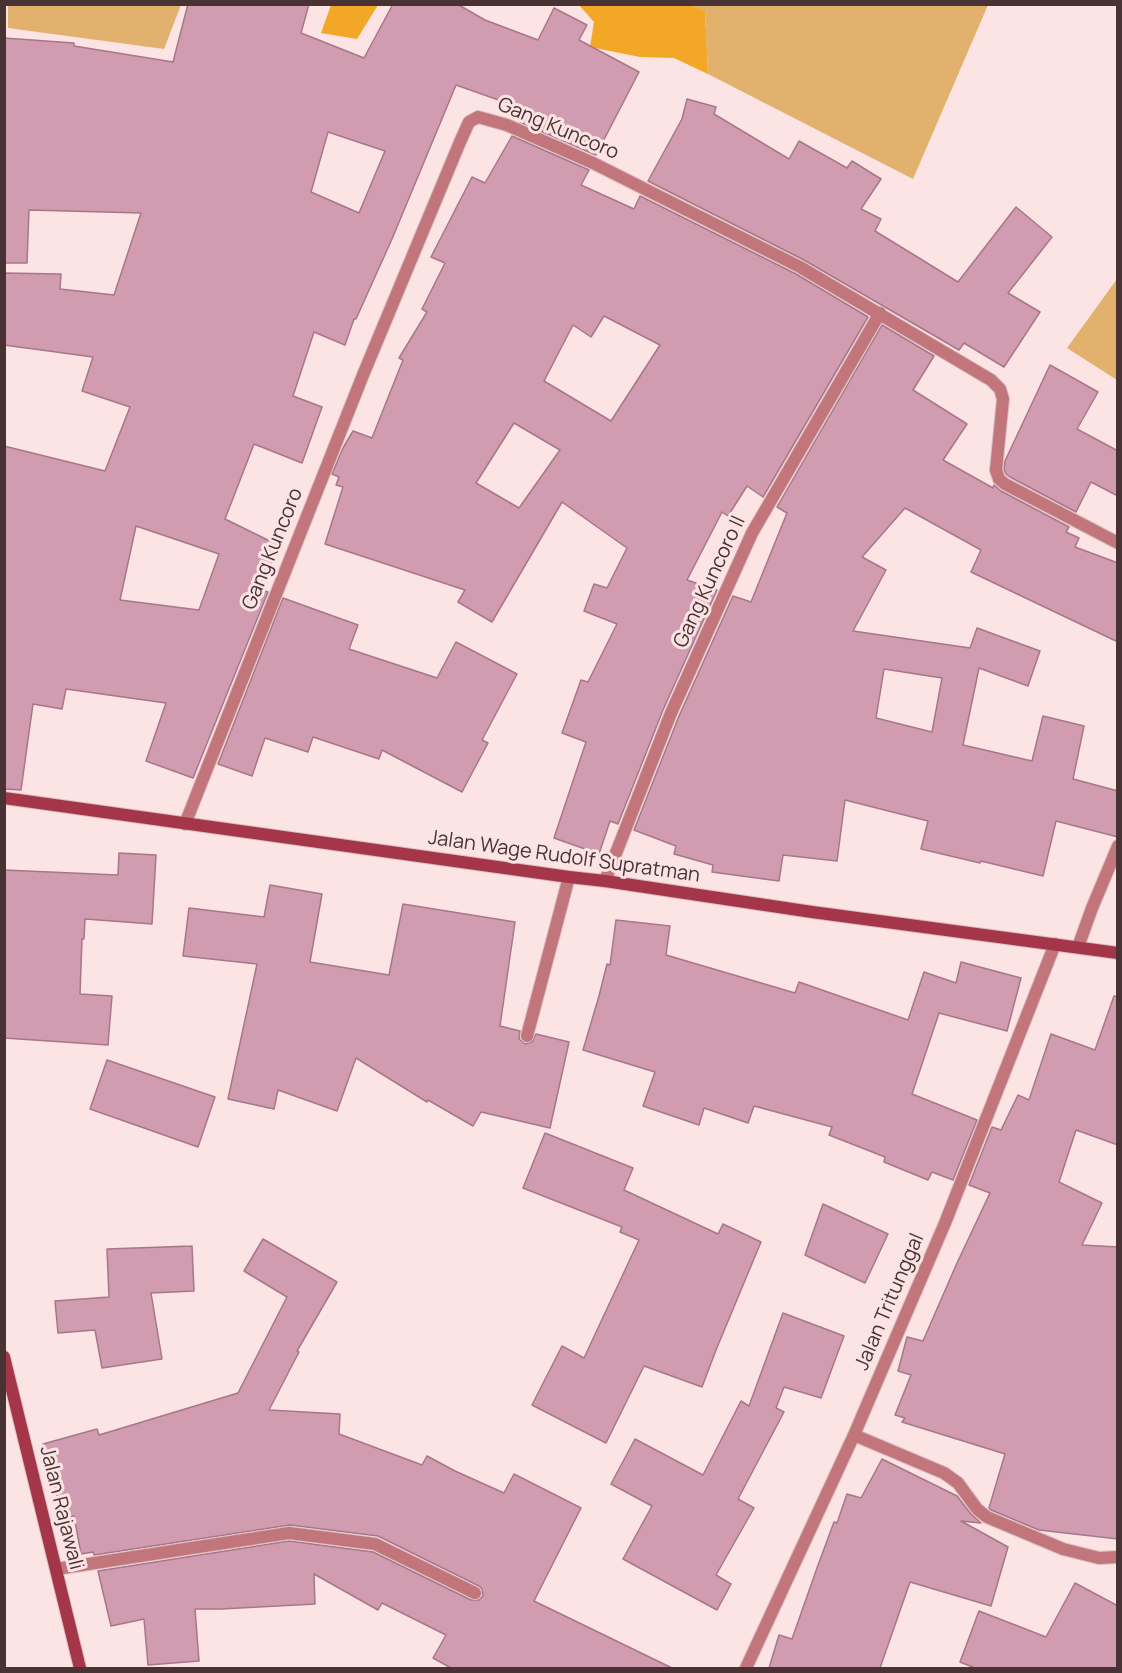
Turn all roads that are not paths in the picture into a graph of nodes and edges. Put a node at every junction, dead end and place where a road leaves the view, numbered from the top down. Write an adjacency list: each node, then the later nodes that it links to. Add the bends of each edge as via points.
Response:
1 (880, 313): 2 (street, Gang Kuncoro, via 991,380 999,389 1004,399 996,470 999,479); 4 (street, Gang Kuncoro, via 800,267 593,163 488,118 478,117 469,122 363,375); 7 (street, Gang Kuncoro II, via 752,533 671,713)
2 (1118, 543)
3 (4, 798): 4 (main road, Jalan Wage Rudolf Supratman)
4 (185, 824): 6 (main road, Jalan Wage Rudolf Supratman)
5 (1118, 846): 9 (street)
6 (569, 877): 7 (main road, Jalan Wage Rudolf Supratman); 11 (street)
7 (605, 881): 8 (main road, Jalan Wage Rudolf Supratman)
8 (1055, 944): 9 (main road, Jalan Wage Rudolf Supratman); 13 (street, Jalan Tritunggal, via 945,1223)
9 (1078, 947): 10 (main road, Jalan Wage Rudolf Supratman)
10 (1118, 952)
11 (527, 1036)
12 (4, 1357): 15 (main road, Jalan Rajawali)
13 (854, 1436): 14 (street, via 944,1473 987,1516 1063,1549 1099,1558); 18 (street, Jalan Tritunggal)
14 (1118, 1557)
15 (56, 1569): 16 (street, via 289,1533 375,1544); 17 (main road, Jalan Rajawali)
16 (475, 1593)
17 (80, 1668)
18 (746, 1668)

